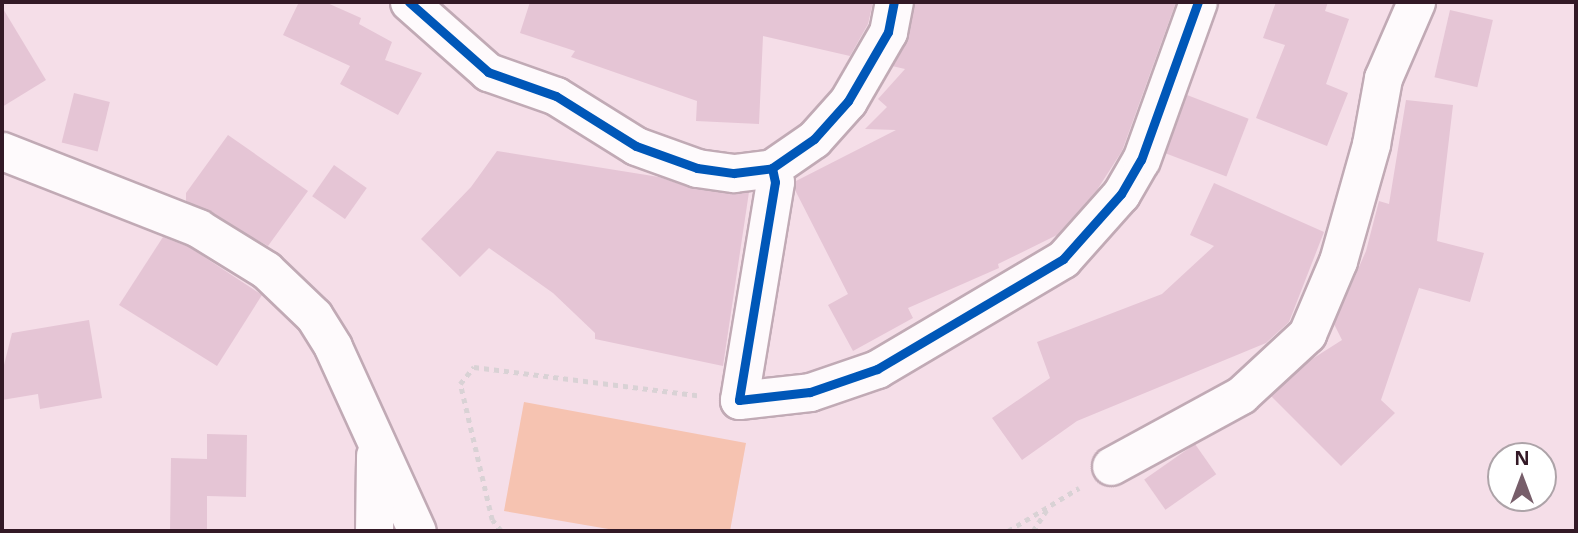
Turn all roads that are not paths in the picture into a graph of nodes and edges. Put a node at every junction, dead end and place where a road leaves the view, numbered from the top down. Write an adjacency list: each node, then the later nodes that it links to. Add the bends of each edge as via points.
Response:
1 (409, 2): 6 (street, via 488,72 556,96 636,146 697,168 734,173)
2 (894, 2): 6 (street, via 888,32 848,101 814,139)
3 (1198, 2): 6 (street, via 1141,160 1121,194 1063,259 877,369 810,392 739,400 775,182)
4 (1416, 2): 8 (street, via 1384,78 1338,261 1307,334 1241,395)
5 (2, 151): 7 (street, via 198,228 266,270 314,316 333,347)
6 (772, 168)
7 (375, 447): 9 (street); 10 (street)
8 (1111, 466)
9 (374, 531)
10 (417, 531)

